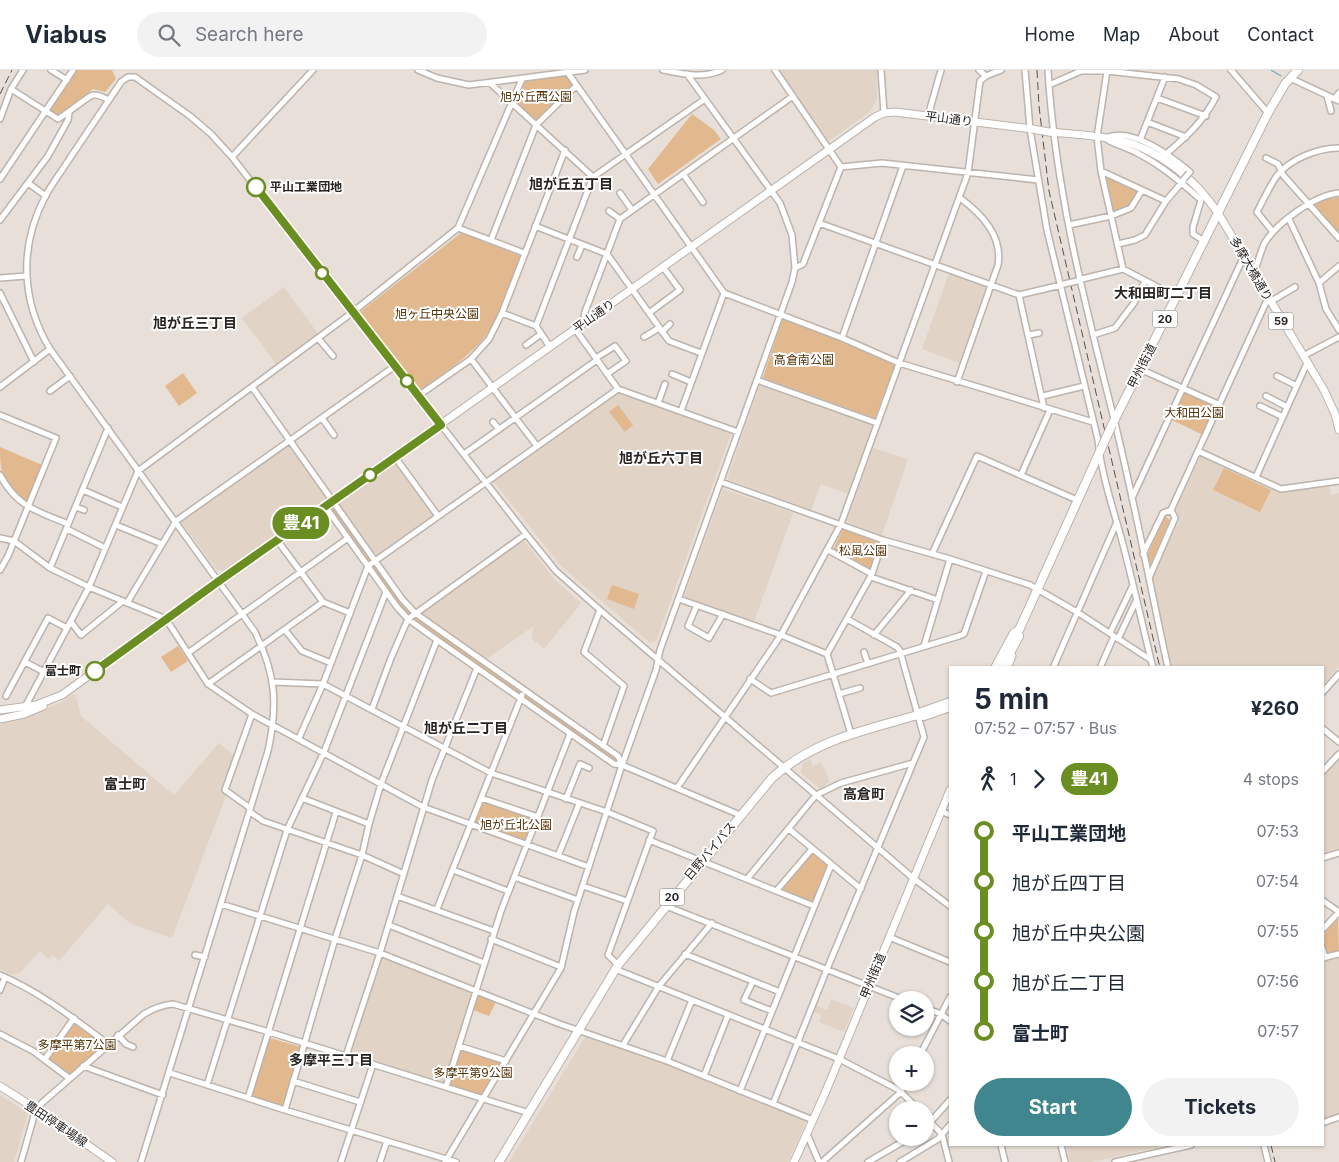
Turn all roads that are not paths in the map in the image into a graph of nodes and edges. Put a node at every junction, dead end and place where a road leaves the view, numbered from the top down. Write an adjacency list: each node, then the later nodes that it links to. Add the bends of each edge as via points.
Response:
1 (23, 70): 29 (street)
2 (51, 70): 25 (street)
3 (73, 70): 25 (street)
4 (313, 70): 61 (street)
5 (418, 70): 26 (street, via 437,78 469,84)
6 (585, 70): 19 (street)
7 (664, 70): 20 (street)
8 (722, 70): 20 (street, via 708,75)
9 (774, 70): 31 (street)
10 (881, 70): 41 (street)
11 (941, 70): 43 (street)
12 (979, 70): 21 (street)
13 (1001, 70): 21 (street)
14 (1025, 70): 49 (street)
15 (1048, 70): 28 (street)
16 (1107, 70): 22 (street); 28 (street, via 1081,71); 51 (street)
17 (1231, 70): 42 (street)
18 (1298, 70): 23 (highway, 甲州街道 / 20)
19 (568, 73): 24 (street); 27 (street)
20 (687, 74): 34 (street)
21 (986, 76): 46 (street, via 980,81)
22 (1165, 76): 33 (street); 44 (street, via 1187,81 1216,98)
23 (1290, 78): 32 (street); 42 (highway, 甲州街道 / 20)
24 (522, 79): 26 (street); 37 (street)
25 (67, 80): 39 (street)
26 (490, 83): 37 (street)
27 (576, 86): 48 (street); 60 (street)
28 (1049, 86): 50 (street)
29 (12, 90): 39 (street); 45 (street)
30 (1339, 93): 36 (street)
31 (793, 96): 54 (street); 57 (street)
32 (1327, 96): 36 (street); 38 (street)
33 (1157, 98): 44 (street); 47 (street)
34 (705, 99): 54 (street); 60 (street)
35 (109, 100): 40 (street, via 91,95); 61 (street, via 124,79 135,77 190,116); 79 (street)
36 (1337, 100)
37 (512, 104): 48 (street); 94 (street)
38 (1331, 111)
39 (46, 112): 40 (street, via 58,119); 70 (street)
40 (69, 113): 73 (street, via 57,140)
41 (884, 113): 43 (main road, 平山通り); 57 (main road, 平山通り)
42 (1268, 113): 86 (highway, 甲州街道 / 20)
43 (928, 116): 46 (main road, 平山通り)
44 (1206, 116): 52 (street)
45 (0, 119)
46 (974, 122): 49 (main road, 平山通り); 68 (street)
47 (1147, 122): 52 (street); 55 (street)
48 (536, 125): 58 (street); 97 (street)
49 (1031, 129): 50 (main road, 平山通り, bridge); 71 (street)
50 (1051, 132): 51 (main road, 平山通り); 92 (street)
51 (1097, 137): 53 (main road, 平山通り); 65 (street)
52 (1186, 137): 59 (street)
53 (1105, 138): 55 (street, via 1114,134); 72 (street); 86 (main road, 平山通り, via 1128,143 1169,163 1193,182)
54 (734, 139): 67 (street); 74 (street)
55 (1140, 140): 59 (street)
56 (1339, 148): 66 (street, via 1302,158)
57 (830, 149): 64 (street); 74 (main road, 平山通り)
58 (565, 150): 69 (street); 93 (street)
59 (1166, 154): 72 (street, bridge, via 1190,172)
60 (625, 155): 69 (street); 78 (street)
61 (232, 157): 128 (street)
62 (1266, 158): 66 (street, via 1278,164)
63 (903, 166): 64 (street, via 882,163); 68 (street); 101 (street)
64 (841, 167): 91 (street)
65 (1101, 171): 75 (street); 87 (street)
66 (1282, 171): 83 (street); 95 (street, via 1257,212)
67 (683, 174): 78 (street); 82 (street)
68 (968, 174): 71 (street); 80 (street)
69 (593, 177): 98 (street)
70 (0, 179)
71 (1038, 180): 120 (street)
72 (1183, 181): 81 (street); 99 (street, via 1201,200 1193,234)
73 (28, 183): 79 (street); 89 (street)
74 (771, 190): 103 (main road, 平山通り); 111 (street, via 792,235)
75 (1142, 190): 81 (street); 87 (street, via 1131,208)
76 (620, 193): 84 (street)
77 (1339, 193): 83 (street, via 1322,196)
78 (654, 195): 84 (street); 103 (street)
79 (46, 196): 114 (street, via 30,232)
80 (960, 198): 108 (street); 119 (street, via 986,221 998,242 999,256)
81 (1166, 201): 102 (street, via 1145,235)
82 (703, 202)
83 (1309, 204): 88 (street); 96 (street)
84 (632, 210): 90 (street)
85 (609, 211): 90 (street)
86 (1218, 213): 99 (highway, 甲州街道 / 20); 106 (main road, 多摩大橋通り / 59)
87 (1111, 216): 92 (street); 102 (street)
88 (1289, 218): 95 (street); 118 (street)
89 (0, 220)
90 (620, 220): 105 (street)
91 (819, 223): 101 (street); 111 (street, via 803,264)
92 (1069, 225): 116 (street)
93 (535, 226): 98 (street); 104 (street)
94 (458, 228): 97 (street); 128 (street)
95 (1273, 232): 113 (street, via 1264,244)
96 (1339, 238)
97 (491, 240): 104 (street)
98 (569, 240): 100 (street); 136 (street, via 561,252)
99 (1204, 241): 126 (highway, 甲州街道 / 20)
100 (582, 244): 105 (street); 107 (street)
101 (875, 244): 108 (street); 147 (street)
102 (1118, 244): 112 (street)
103 (691, 247): 110 (main road, 平山通り); 124 (street)
104 (524, 253): 129 (street)
105 (607, 254): 122 (street); 134 (street)
106 (1244, 256): 113 (main road, 多摩大橋通り / 59); 174 (street)
107 (577, 257)
108 (936, 264): 119 (street); 157 (street)
109 (1339, 266): 118 (street)
110 (663, 267): 122 (main road, 平山通り); 130 (street, via 680,290)
111 (795, 268): 131 (street)
112 (1123, 269): 116 (street); 117 (street)
113 (1253, 274): 127 (main road, 多摩大橋通り / 59)
114 (26, 276): 115 (street); 150 (street, via 35,318)
115 (0, 278)
116 (1079, 280): 120 (street, bridge); 143 (street)
117 (1145, 281): 126 (street); 143 (street, via 1134,304 1115,328)
118 (1318, 283): 133 (street)
119 (991, 284): 125 (street); 167 (street)
120 (1062, 284): 125 (street); 170 (street)
121 (1295, 287): 127 (street)
122 (632, 289): 130 (street); 134 (main road, 平山通り)
123 (0, 293): 156 (street)
124 (724, 293): 131 (street); 151 (street)
125 (1019, 295): 142 (street)
126 (1177, 297): 160 (highway, 甲州街道 / 20)
127 (1269, 300): 153 (main road, 多摩大橋通り / 59); 181 (street)
128 (353, 312): 146 (street); 159 (street)
129 (502, 313): 136 (street); 154 (street, via 489,339)
130 (649, 313): 138 (street)
131 (780, 315): 147 (street); 165 (street)
132 (1339, 316): 133 (street)
133 (1334, 321): 139 (street)
134 (583, 324): 137 (main road, 平山通り)
135 (670, 324): 138 (street)
136 (536, 326): 141 (street)
137 (575, 329): 149 (main road, 平山通り); 155 (street)
138 (661, 330): 144 (street); 151 (street, via 669,341)
139 (1339, 330)
140 (1038, 333): 142 (street)
141 (541, 334): 148 (street); 149 (street)
142 (1029, 334): 178 (street)
143 (1093, 334): 194 (street)
144 (644, 337)
145 (1339, 337): 153 (street)
146 (318, 338): 152 (street); 172 (street)
147 (842, 338): 157 (street)
148 (526, 345)
149 (550, 347): 173 (main road, 平山通り)
150 (50, 349): 156 (street); 163 (street)
151 (701, 353): 166 (street)
152 (333, 356)
153 (1303, 356): 158 (main road, 多摩大橋通り / 59)
154 (471, 359): 173 (street); 177 (street)
155 (597, 359): 161 (street); 161 (street, via 615,346 626,361); 189 (street)
156 (34, 362): 169 (street)
157 (899, 363): 167 (street); 193 (street)
158 (1307, 363): 171 (street); 190 (main road, 多摩大橋通り / 59)
159 (395, 366): 177 (street); 188 (street)
160 (1140, 369): 174 (street); 194 (highway, 甲州街道 / 20)
161 (608, 374): 175 (street)
162 (672, 374): 166 (street)
163 (70, 376): 176 (street); 196 (street)
164 (1277, 376): 171 (street)
165 (757, 380): 193 (street); 199 (street)
166 (692, 382): 185 (street)
167 (957, 382): 184 (street)
168 (665, 384): 180 (street)
169 (0, 386)
170 (1084, 386): 178 (street); 192 (street)
171 (1297, 386): 183 (street)
172 (252, 387): 201 (street); 207 (street)
173 (492, 388): 189 (street); 195 (main road, 平山通り)
174 (1183, 388): 181 (street); 215 (street)
175 (618, 389): 180 (street); 202 (street)
176 (50, 391)
177 (418, 396): 195 (street)
178 (1043, 396): 184 (street)
179 (1266, 397): 183 (street)
180 (658, 403): 185 (street)
181 (1220, 405): 204 (street)
182 (1260, 406): 187 (street)
183 (1287, 407): 187 (street)
184 (1047, 409): 192 (street); 209 (street)
185 (681, 411): 199 (street)
186 (0, 415): 219 (street, via 56,438)
187 (1282, 417): 210 (street)
188 (322, 418): 200 (street); 201 (street)
189 (515, 418): 197 (street); 202 (street)
190 (1338, 420): 198 (main road, 多摩大橋通り / 59)
191 (493, 422): 197 (street)
192 (1093, 422): 203 (street)
193 (877, 423): 226 (street)
194 (1113, 423): 203 (highway, 甲州街道 / 20, bridge); 215 (street)
195 (441, 425): 205 (street); 206 (main road, 平山通り)
196 (108, 428): 207 (street); 214 (street)
197 (499, 429): 205 (street)
198 (1339, 430)
199 (738, 432): 213 (street)
200 (334, 435)
201 (290, 440): 217 (street); 225 (street)
202 (537, 446): 212 (street)
203 (1100, 451): 216 (highway, 甲州街道 / 20); 227 (street)
204 (1198, 451): 210 (street); 223 (street)
205 (464, 454): 212 (street)
206 (395, 458): 217 (main road, 平山通り); 224 (street)
207 (138, 471): 221 (street); 225 (street)
208 (0, 475): 219 (street, via 10,493)
209 (1021, 475): 216 (street); 239 (street, via 977,456)
210 (1256, 477): 211 (street, via 1281,489)
211 (1339, 481)
212 (486, 482): 224 (street); 230 (street)
213 (721, 482): 226 (street); 256 (street)
214 (83, 490): 220 (street); 221 (street)
215 (1132, 498): 240 (street)
216 (1077, 500): 253 (highway, 甲州街道 / 20)
217 (333, 501): 218 (main road, 平山通り); 242 (street)
218 (326, 506): 232 (street); 233 (main road, 平山通り)
219 (28, 507): 229 (street); 235 (street)
220 (76, 507): 222 (street); 229 (street)
221 (122, 507): 228 (street)
222 (84, 510)
223 (1171, 510): 240 (street, via 1163,513); 249 (street, via 1175,518)
224 (438, 516): 242 (street)
225 (176, 521): 236 (street); 250 (street)
226 (841, 524): 234 (street); 238 (street)
227 (1116, 524): 251 (street); 263 (street)
228 (116, 525): 236 (street); 237 (street)
229 (68, 526): 237 (street); 244 (street)
230 (526, 534): 262 (street, via 556,571); 265 (street)
231 (0, 538): 235 (street)
232 (348, 538): 243 (street); 247 (street)
233 (277, 540): 247 (street); 250 (main road, 平山通り)
234 (883, 540): 239 (street); 248 (street)
235 (14, 541): 244 (street); 245 (street)
236 (162, 544): 259 (street)
237 (105, 548): 252 (street)
238 (828, 550): 248 (street); 275 (street)
239 (932, 554): 241 (street)
240 (1143, 554): 249 (street)
241 (950, 559): 246 (street); 257 (street)
242 (374, 561): 243 (street); 265 (street)
243 (368, 566): 255 (street); 264 (street)
244 (50, 568): 252 (street)
245 (0, 570)
246 (986, 571): 253 (street); 281 (street, via 964,634)
247 (301, 573): 260 (street); 266 (street)
248 (871, 575): 254 (street); 270 (street)
249 (1149, 578): 297 (street)
250 (219, 581): 266 (street); 268 (main road, 平山通り)
251 (1133, 585): 258 (street); 277 (street)
252 (89, 587): 259 (street); 271 (street)
253 (1037, 588): 263 (street); 274 (highway, 甲州街道 / 20)
254 (911, 590): 257 (street); 276 (street)
255 (386, 592): 269 (street); 311 (street)
256 (679, 599): 261 (street); 286 (street)
257 (938, 600): 281 (street)
258 (1137, 600): 277 (street); 287 (street)
259 (125, 602): 268 (street); 271 (street, via 81,635)
260 (323, 602): 264 (street); 273 (street)
261 (697, 605): 267 (street); 267 (street, via 688,626 709,638)
262 (600, 610): 286 (street); 330 (street, via 584,652 624,686)
263 (1077, 612): 277 (street); 294 (street)
264 (350, 613): 289 (street)
265 (415, 613): 269 (street); 307 (street)
266 (243, 614): 280 (street); 283 (street)
267 (723, 614): 275 (street)
268 (166, 619): 283 (street); 313 (main road, 平山通り, via 71,689)
269 (408, 619): 278 (street); 317 (street)
270 (847, 619): 276 (street); 284 (street)
271 (71, 622): 272 (street)
272 (68, 628): 288 (street, via 48,618); 299 (street)
273 (285, 630): 280 (street); 289 (street, via 302,651)
274 (1019, 630): 279 (highway, 20); 291 (highway, 甲州街道 / 20, via 1014,633)
275 (781, 635): 284 (street); 302 (street)
276 (874, 635): 285 (street, via 897,647)
277 (1114, 636): 287 (street); 295 (street)
278 (437, 640): 298 (street); 324 (street)
279 (1016, 641): 292 (highway, 20); 293 (main road)
280 (262, 646): 303 (street); 304 (street)
281 (924, 646): 285 (street)
282 (864, 652): 290 (street)
283 (188, 653): 304 (street)
284 (827, 654): 300 (street)
285 (901, 654): 290 (street); 320 (street)
286 (658, 660): 321 (street); 335 (street)
287 (1151, 660): 296 (street)
288 (25, 662): 299 (street); 310 (street)
289 (331, 663): 305 (street)
290 (868, 664): 300 (street)
291 (996, 666)
292 (1003, 666)
293 (1008, 666)
294 (1054, 666)
295 (1101, 666)
296 (1152, 666)
297 (1168, 666)
298 (477, 668): 312 (street); 331 (street)
299 (44, 672): 315 (street)
300 (833, 674): 302 (street, via 772,693); 309 (street)
301 (1339, 674): 308 (street)
302 (750, 679): 321 (street)
303 (273, 682): 305 (street); 323 (street)
304 (208, 684): 319 (street)
305 (323, 684): 311 (street); 328 (street)
306 (860, 688): 309 (street)
307 (524, 690): 312 (street); 330 (street)
308 (1324, 691)
309 (839, 694): 327 (street)
310 (6, 696)
311 (346, 696): 317 (street); 332 (street)
312 (521, 698): 326 (street); 339 (street)
313 (49, 701): 315 (main road, 平山通り); 322 (main road, via 39,709)
314 (949, 702): 320 (highway, 日野バイパス / 20)
315 (26, 707): 318 (main road, 平山通り)
316 (949, 707): 320 (highway, 日野バイパス / 20)
317 (372, 709): 324 (street)
318 (0, 710)
319 (252, 714): 323 (street); 350 (street, via 225,790)
320 (918, 715): 327 (highway, 日野バイパス / 20); 334 (street, via 924,737)
321 (726, 717): 337 (street); 341 (street)
322 (0, 719)
323 (274, 725): 328 (street); 350 (street)
324 (404, 726): 331 (street); 340 (street)
325 (1324, 730): 329 (street)
326 (570, 734): 335 (street, via 614,764); 342 (street)
327 (851, 734): 337 (highway, 日野バイパス / 20, via 810,750)
328 (299, 738): 332 (street)
329 (1339, 742)
330 (603, 746): 335 (street, via 618,756)
331 (445, 748): 339 (street); 349 (street)
332 (324, 752): 340 (street); 345 (street)
333 (1339, 754): 338 (street)
334 (913, 763): 344 (street, via 841,783); 365 (street)
335 (622, 765): 341 (street); 353 (street)
336 (589, 768): 347 (street, via 580,764)
337 (783, 768): 344 (street); 355 (highway, 日野バイパス / 20)
338 (1324, 770)
339 (491, 772): 342 (street); 346 (street)
340 (381, 784): 349 (street); 357 (street)
341 (677, 788): 355 (street)
342 (548, 792): 347 (street); 356 (street)
343 (949, 793): 351 (main road, 甲州街道)
344 (816, 795): 359 (street); 365 (street)
345 (302, 798): 352 (street); 360 (street)
346 (481, 798): 356 (street); 358 (street)
347 (566, 799): 348 (street)
348 (578, 804): 353 (street); 368 (street)
349 (423, 807): 358 (street); 374 (street)
350 (250, 810): 360 (street, via 263,821); 386 (street)
351 (942, 811): 354 (street); 376 (main road, 甲州街道)
352 (336, 812): 357 (street); 362 (street)
353 (607, 812): 361 (street, via 653,831); 372 (street)
354 (949, 814)
355 (740, 815): 370 (highway, 日野バイパス / 20)
356 (538, 817): 363 (street)
357 (369, 824): 367 (street)
358 (471, 824): 363 (street); 373 (street)
359 (789, 829): 364 (street); 377 (street)
360 (287, 830): 362 (street); 392 (street)
361 (649, 840): 370 (street); 384 (street)
362 (328, 842): 367 (street); 396 (street)
363 (527, 844): 368 (street); 375 (street)
364 (812, 848): 371 (street); 379 (street)
365 (878, 848): 376 (street); 380 (street)
366 (1339, 853): 369 (street)
367 (362, 855): 374 (street); 399 (street)
368 (558, 856): 372 (street)
369 (1324, 857)
370 (702, 861): 377 (street); 388 (highway, 日野バイパス / 20)
371 (831, 865): 380 (street); 389 (street)
372 (589, 867): 378 (street)
373 (453, 870): 381 (street); 390 (street)
374 (404, 874): 382 (street)
375 (514, 877): 381 (street); 383 (street)
376 (913, 878): 387 (street); 398 (main road, 甲州街道)
377 (747, 879): 379 (street)
378 (583, 886): 383 (street); 384 (street)
379 (777, 890): 389 (street)
380 (861, 890): 412 (street)
381 (508, 891): 397 (street)
382 (398, 896): 390 (street); 394 (street)
383 (578, 900): 410 (street)
384 (627, 901): 411 (street, via 608,955)
385 (1324, 901): 391 (street)
386 (221, 904): 392 (street); 406 (street)
387 (949, 904)
388 (666, 905): 393 (street); 411 (highway, 日野バイパス / 20)
389 (814, 906): 405 (street)
390 (437, 909): 397 (street)
391 (1339, 912): 395 (street)
392 (259, 916): 396 (street); 430 (street)
393 (712, 923): 402 (street); 405 (street)
394 (389, 925): 401 (street); 409 (street)
395 (1324, 926)
396 (301, 928): 399 (street); 434 (street)
397 (494, 931): 400 (street)
398 (889, 936): 408 (street); 416 (main road, 甲州街道)
399 (335, 939): 401 (street); 438 (street)
400 (491, 939): 409 (street); 410 (street)
401 (380, 953): 418 (street); 444 (street)
402 (685, 954): 414 (street); 415 (street)
403 (1339, 954): 407 (street)
404 (195, 955): 406 (street)
405 (794, 956): 412 (street); 419 (street)
406 (205, 957): 423 (street)
407 (1324, 958)
408 (949, 962)
409 (484, 963): 418 (street)
410 (561, 967): 426 (street)
411 (617, 967): 415 (street); 433 (highway, 日野バイパス / 20)
412 (827, 969): 416 (street); 437 (street)
413 (3, 976): 417 (street); 429 (street)
414 (753, 981): 419 (street); 424 (street, via 744,1000)
415 (659, 986): 422 (street); 440 (street)
416 (868, 987): 420 (street); 445 (main road, 甲州街道)
417 (0, 990)
418 (476, 991): 426 (street); 441 (street)
419 (780, 992): 424 (street)
420 (889, 995)
421 (949, 999): 428 (street)
422 (692, 1000): 427 (street); 448 (street)
423 (189, 1008): 430 (street); 436 (street, via 173,1004 152,1009); 451 (street)
424 (772, 1011): 432 (street)
425 (934, 1011): 428 (street)
426 (535, 1014): 433 (street); 447 (street)
427 (728, 1014): 432 (street); 452 (street)
428 (941, 1014): 431 (street); 442 (street)
429 (74, 1018): 439 (street); 446 (street)
430 (227, 1020): 434 (street); 455 (street)
431 (949, 1020)
432 (765, 1029): 437 (street); 458 (street)
433 (578, 1031): 440 (street); 469 (highway, 日野バイパス / 20)
434 (269, 1032): 438 (street); 461 (street)
435 (0, 1034): 446 (street)
436 (118, 1035): 439 (street); 443 (street)
437 (798, 1042): 445 (street); 466 (street)
438 (305, 1043): 444 (street); 454 (street)
439 (108, 1044): 450 (street)
440 (623, 1045): 448 (street)
441 (459, 1046): 447 (street); 457 (street)
442 (925, 1046)
443 (133, 1047)
444 (346, 1056): 449 (street)
445 (839, 1059): 459 (street); 472 (main road, 甲州街道)
446 (45, 1060): 453 (street)
447 (506, 1061): 462 (street)
448 (667, 1061): 452 (street)
449 (373, 1064): 457 (street); 465 (street)
450 (84, 1066): 453 (street); 460 (street)
451 (170, 1073): 455 (street); 460 (street)
452 (704, 1076): 458 (street)
453 (69, 1078): 467 (street)
454 (293, 1081): 465 (street); 468 (street)
455 (207, 1085): 461 (street)
456 (0, 1086): 467 (main road, 豊田停車場線)
457 (446, 1088): 462 (street)
458 (740, 1090): 466 (street)
459 (901, 1092): 463 (street); 494 (street)
460 (163, 1095): 488 (street)
461 (248, 1098): 468 (street)
462 (483, 1099): 469 (street); 485 (street)
463 (910, 1101)
464 (949, 1101): 471 (street)
465 (360, 1102): 476 (street)
466 (773, 1104): 472 (street)
467 (36, 1109): 486 (street); 487 (main road, 豊田停車場線)
468 (285, 1110): 476 (street)
469 (529, 1113): 492 (highway, 日野バイパス / 20)
470 (1339, 1117): 473 (street)
471 (934, 1119)
472 (814, 1120): 477 (main road, 甲州街道)
473 (1324, 1122)
474 (934, 1125): 478 (street)
475 (949, 1126): 478 (street)
476 (351, 1129): 479 (street); 489 (street)
477 (807, 1134): 493 (main road, 甲州街道); 494 (street)
478 (942, 1134): 496 (street); 497 (street)
479 (387, 1140): 485 (street); 490 (street)
480 (895, 1146): 495 (street)
481 (1001, 1146): 498 (street)
482 (1061, 1146): 499 (street)
483 (1187, 1146): 500 (street)
484 (1264, 1146): 501 (street)
485 (446, 1160): 491 (street)
486 (21, 1162)
487 (112, 1162)
488 (141, 1162)
489 (341, 1162)
490 (380, 1162)
491 (456, 1162)
492 (499, 1162)
493 (794, 1162)
494 (820, 1162)
495 (868, 1162)
496 (900, 1162)
497 (949, 1162)
498 (1005, 1162)
499 (1065, 1162)
500 (1115, 1162)
501 (1268, 1162)

